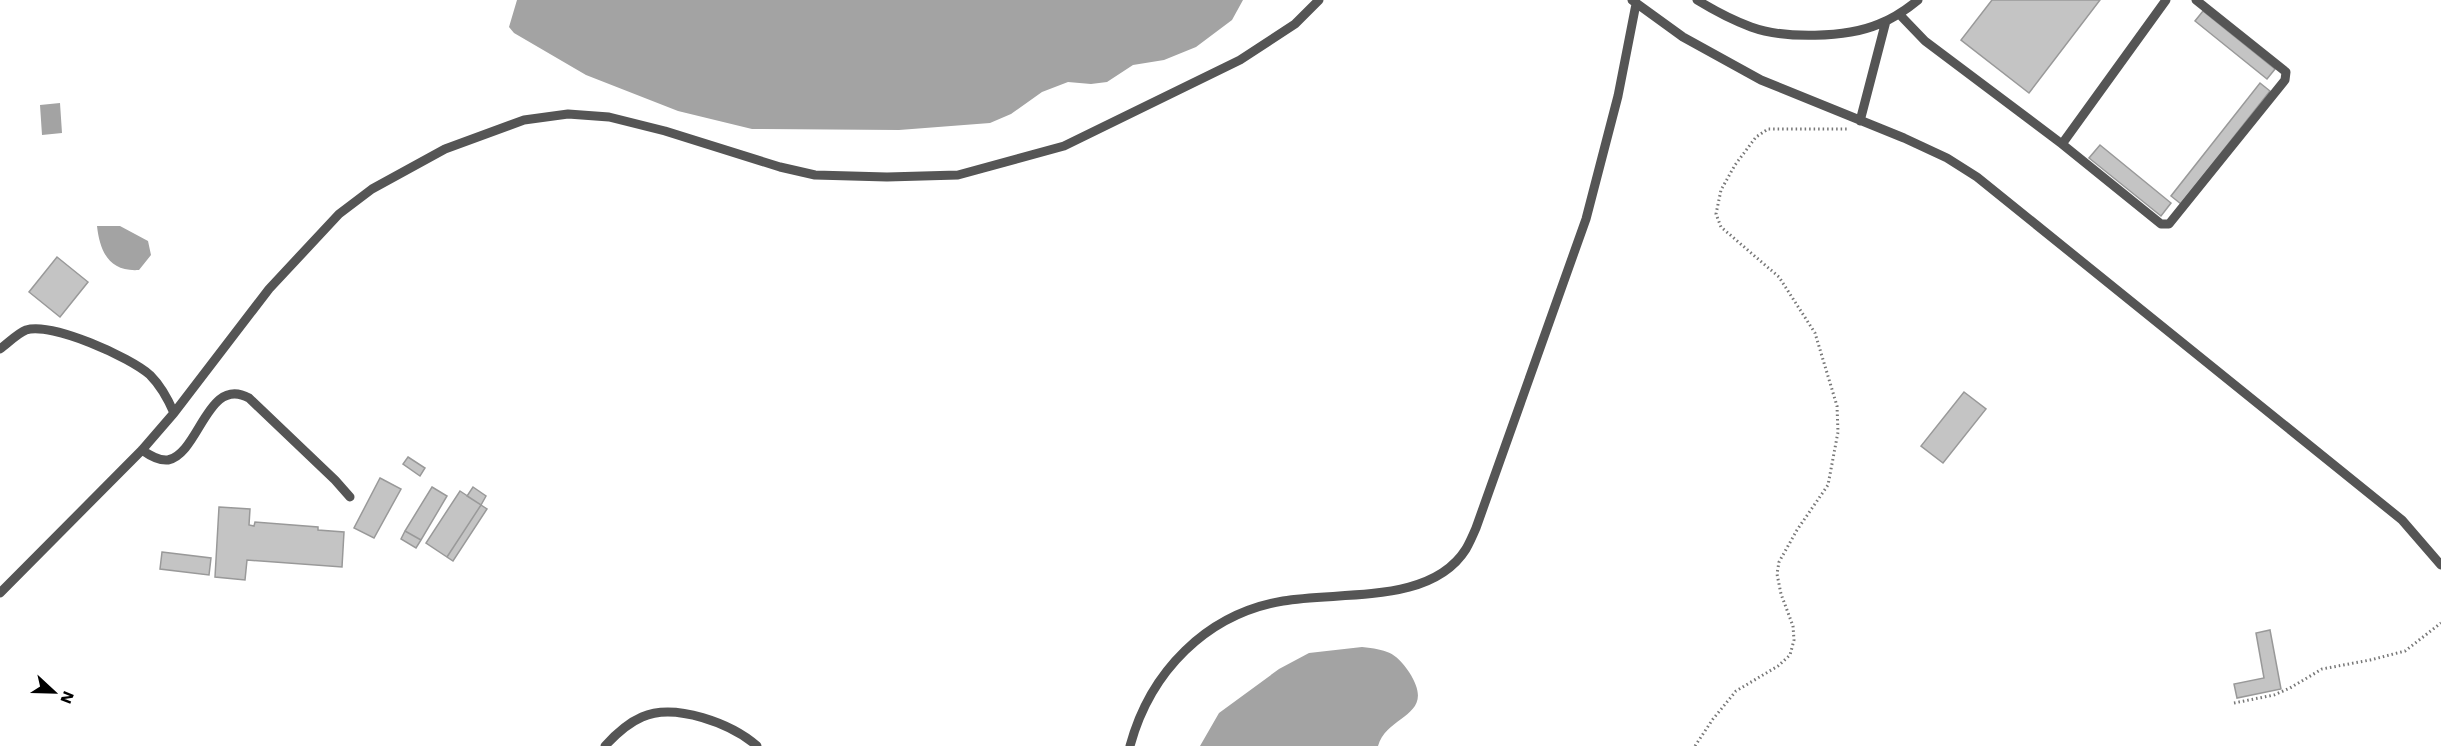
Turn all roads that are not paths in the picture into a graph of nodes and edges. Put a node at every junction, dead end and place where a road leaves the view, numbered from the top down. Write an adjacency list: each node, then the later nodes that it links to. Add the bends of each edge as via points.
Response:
1 (1319, 0): 12 (lane, via 1294,24 1240,60 1064,146 958,175 814,175 609,117 557,116 525,120 486,132 445,149 372,189 339,214 269,290)
2 (1697, 0): 8 (lane, via 1753,28 1784,34 1838,33)
3 (1918, 0): 7 (lane)
4 (2166, 0): 10 (lane)
5 (2196, 0): 10 (lane, via 2286,72 2285,80 2169,224 2161,224)
6 (1634, 2): 9 (lane, via 1683,37 1761,80); 19 (lane, via 1618,96 1586,219 1465,550 1437,576 1400,590 1284,601 1246,611 1209,629 1185,649 1155,686 1136,723)
7 (1900, 15): 8 (lane); 10 (lane, via 1925,41)
8 (1886, 21): 9 (lane)
9 (1860, 121): 15 (lane, via 1936,153 1977,177 2402,520)
10 (2062, 144)
11 (0, 349): 12 (lane, via 27,330 54,331 97,346 152,376)
12 (174, 413): 13 (lane)
13 (142, 450): 14 (lane, via 166,460 178,456 214,405 223,396 241,393); 16 (lane)
14 (350, 497)
15 (2441, 564)
16 (0, 593)
17 (605, 746): 18 (lane, via 644,716 670,712 704,718)
18 (757, 746)
19 (1130, 746)

